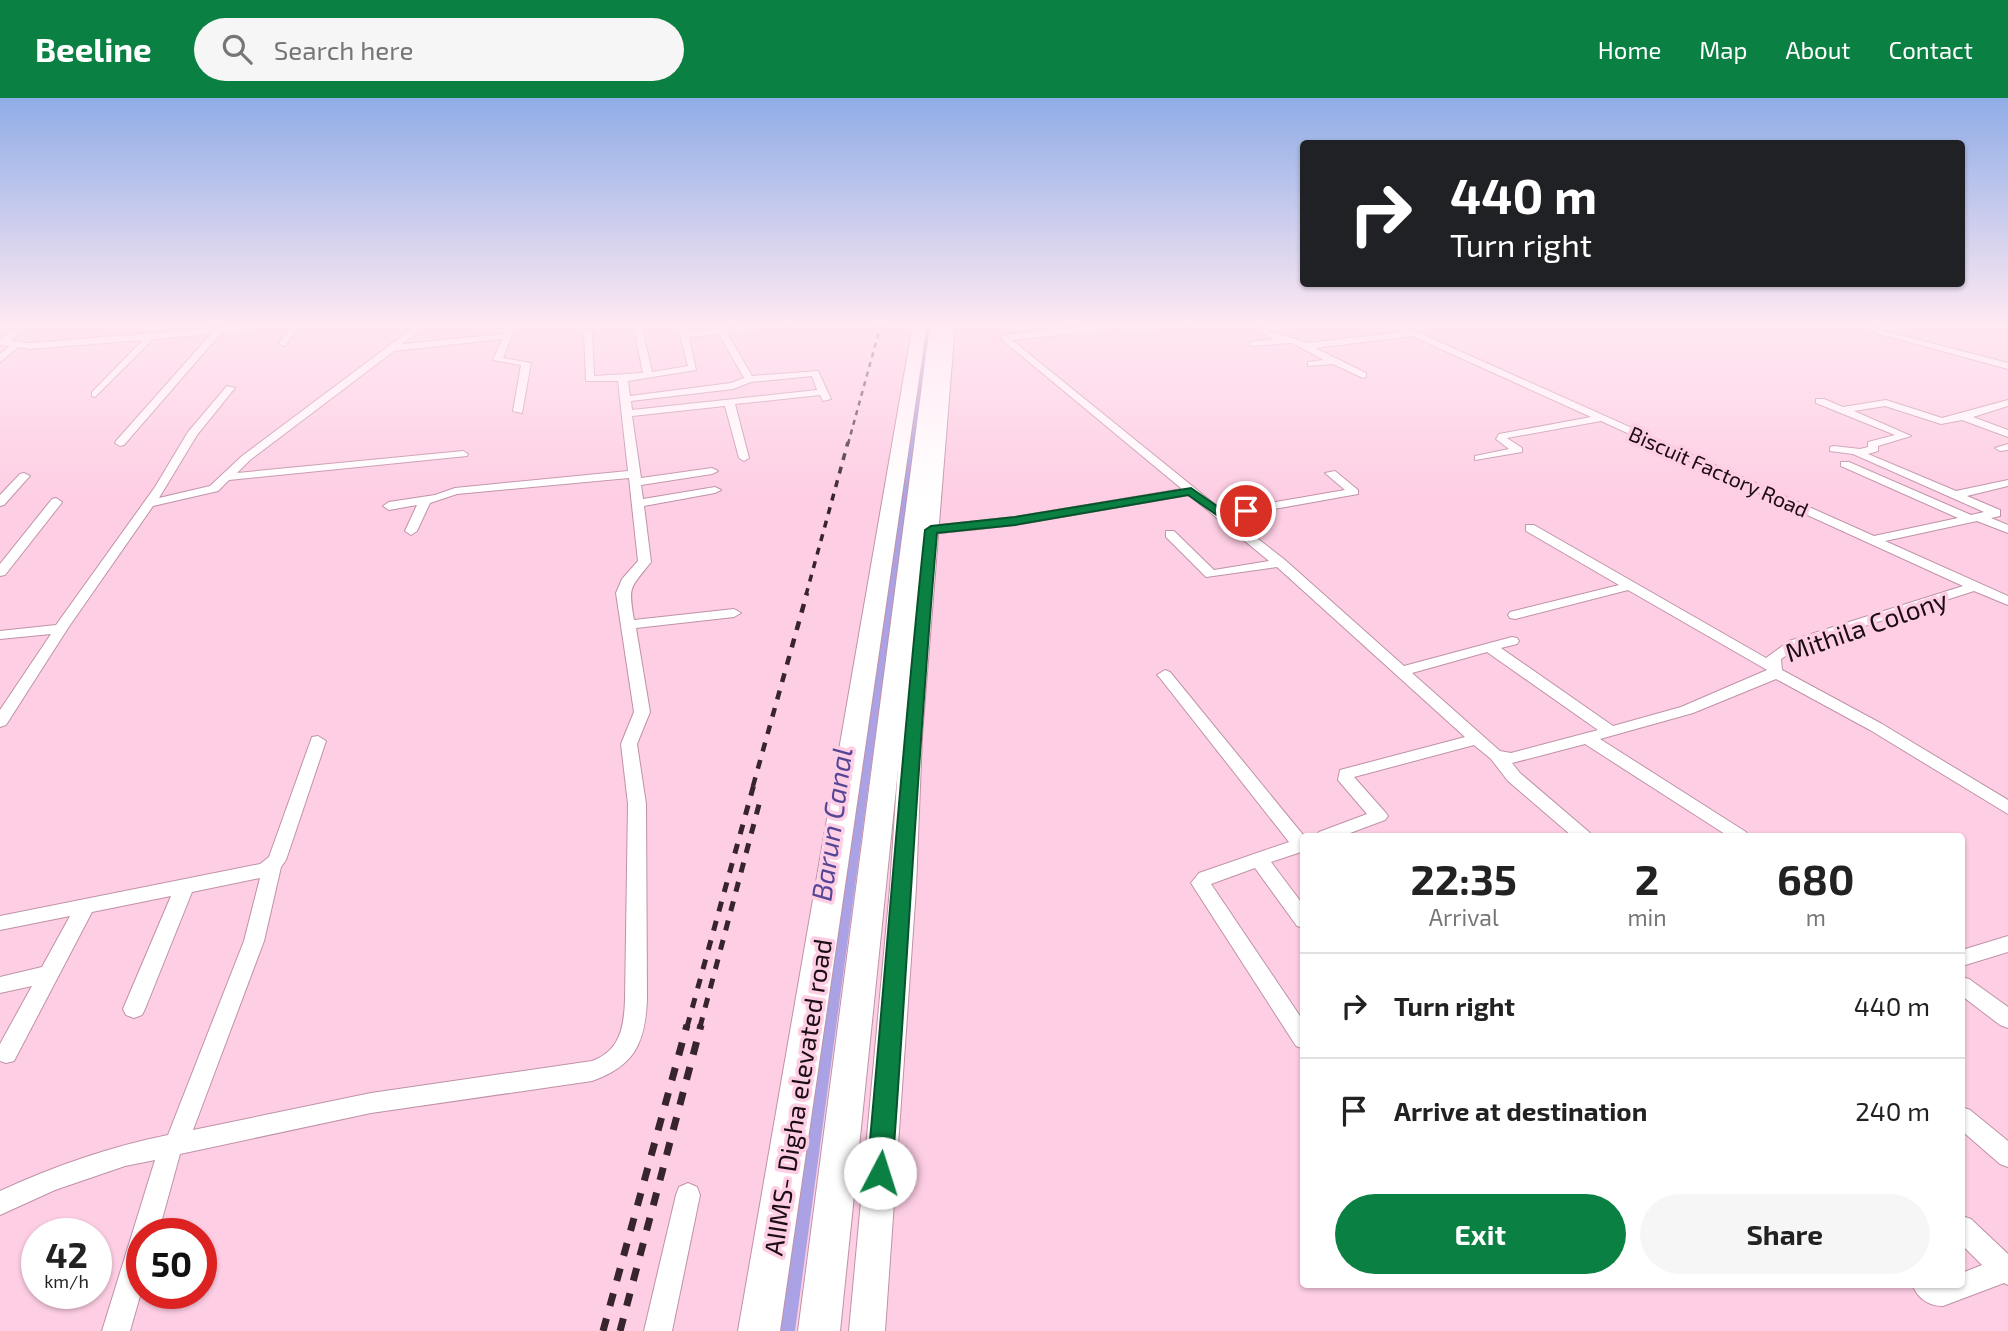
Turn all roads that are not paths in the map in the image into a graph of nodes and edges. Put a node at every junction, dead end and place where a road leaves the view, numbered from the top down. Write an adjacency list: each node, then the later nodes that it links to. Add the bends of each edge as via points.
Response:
1 (107, 382): 14 (street)
2 (174, 382): 24 (street)
3 (347, 382): 34 (street, via 246,458)
4 (523, 382): 20 (street)
5 (624, 382): 18 (street)
6 (743, 382): 18 (street)
7 (818, 382): 16 (street, via 824,395)
8 (911, 382): 111 (highway, AIIMS- Digha elevated road)
9 (930, 382): 112 (highway, AIIMS- Digha elevated road)
10 (944, 382): 51 (main road)
11 (1057, 382): 38 (street)
12 (1521, 382): 22 (street, Biscuit Factory Road)
13 (230, 388): 44 (street, via 192,434)
14 (95, 394)
15 (1819, 401): 19 (street)
16 (729, 402): 18 (street); 28 (street)
17 (2008, 403): 21 (street)
18 (627, 406): 35 (street)
19 (1841, 410): 21 (street, via 1886,402 1943,422); 26 (street, via 1906,436 1872,444 1872,450)
20 (518, 411)
21 (1963, 417): 23 (street)
22 (1602, 418): 29 (street, via 1501,437 1518,450); 54 (street, Biscuit Factory Road)
23 (2008, 434)
24 (120, 443)
25 (1834, 449): 26 (street)
26 (1852, 451): 39 (street)
27 (463, 454): 34 (street)
28 (744, 458)
29 (1479, 458)
30 (1846, 464): 48 (street)
31 (712, 471): 35 (street)
32 (1331, 473): 47 (street, via 1354,492)
33 (24, 476): 41 (street)
34 (229, 477): 44 (street, via 207,492)
35 (635, 478): 40 (street, via 455,491); 43 (street)
36 (2008, 483): 39 (street)
37 (715, 490): 43 (street)
38 (1191, 491): 47 (street); 51 (street, via 1015,521)
39 (1955, 495): 46 (street)
40 (425, 500): 45 (street); 52 (street)
41 (0, 502)
42 (56, 502): 56 (street)
43 (638, 503): 62 (street, via 645,562 625,587)
44 (148, 504): 63 (street)
45 (389, 506)
46 (2002, 512): 48 (street)
47 (1221, 515): 55 (street)
48 (1975, 518): 50 (street); 54 (street)
49 (1530, 528): 57 (street)
50 (2008, 529)
51 (931, 530): 113 (main road, via 912,723 904,888)
52 (411, 531)
53 (1170, 534): 55 (street, via 1211,574)
54 (1872, 540): 58 (street, Biscuit Factory Road)
55 (1280, 564): 67 (street)
56 (0, 572)
57 (1629, 586): 61 (street); 68 (street)
58 (1976, 586): 59 (street, Biscuit Factory Road); 68 (street, Mithila Colony, via 1794,644 1773,657)
59 (2008, 601)
60 (734, 613): 62 (street)
61 (1516, 615)
62 (628, 625): 98 (street, via 642,712 629,744 637,804 636,1000 634,1029 626,1051 592,1071 371,1103)
63 (61, 628): 64 (street); 70 (street)
64 (0, 635)
65 (1512, 640): 66 (street)
66 (1489, 647): 67 (street); 71 (street)
67 (1401, 671): 73 (street)
68 (1775, 671): 71 (street, Mithila Colony, via 1687,710); 76 (street)
69 (1165, 675): 80 (street)
70 (0, 722)
71 (1610, 731): 72 (street, Mithila Colony)
72 (1587, 738): 75 (street, Mithila Colony, via 1511,758); 79 (street)
73 (1476, 739): 75 (street); 77 (street, via 1346,774 1379,817)
74 (318, 741): 83 (street)
75 (1499, 757): 78 (street, via 1514,777)
76 (2008, 808)
77 (1334, 833)
78 (1579, 833)
79 (1735, 833)
80 (1300, 842)
81 (1300, 845): 82 (street)
82 (1259, 860): 86 (street); 95 (street, via 1200,883)
83 (272, 867): 84 (street); 98 (street, via 254,941)
84 (184, 887): 85 (street); 93 (street)
85 (85, 907): 87 (street); 90 (street)
86 (1300, 916)
87 (0, 923)
88 (2008, 944): 89 (street)
89 (1965, 957)
90 (49, 974): 91 (street); 96 (street)
91 (0, 985)
92 (1965, 987): 94 (street)
93 (134, 1009)
94 (2008, 1019)
95 (1300, 1034)
96 (6, 1054)
97 (1965, 1120): 99 (street)
98 (173, 1145): 101 (street, via 90,1165); 102 (street)
99 (2008, 1156)
100 (688, 1195): 110 (street)
101 (0, 1203)
102 (150, 1218)
103 (1965, 1231): 104 (street)
104 (2007, 1271): 105 (street)
105 (1965, 1285)
106 (1930, 1288): 107 (street, via 1943,1293)
107 (1958, 1288)
108 (126, 1300): 109 (street)
109 (117, 1331)
110 (658, 1331)
111 (759, 1331)
112 (819, 1331)
113 (867, 1331)

